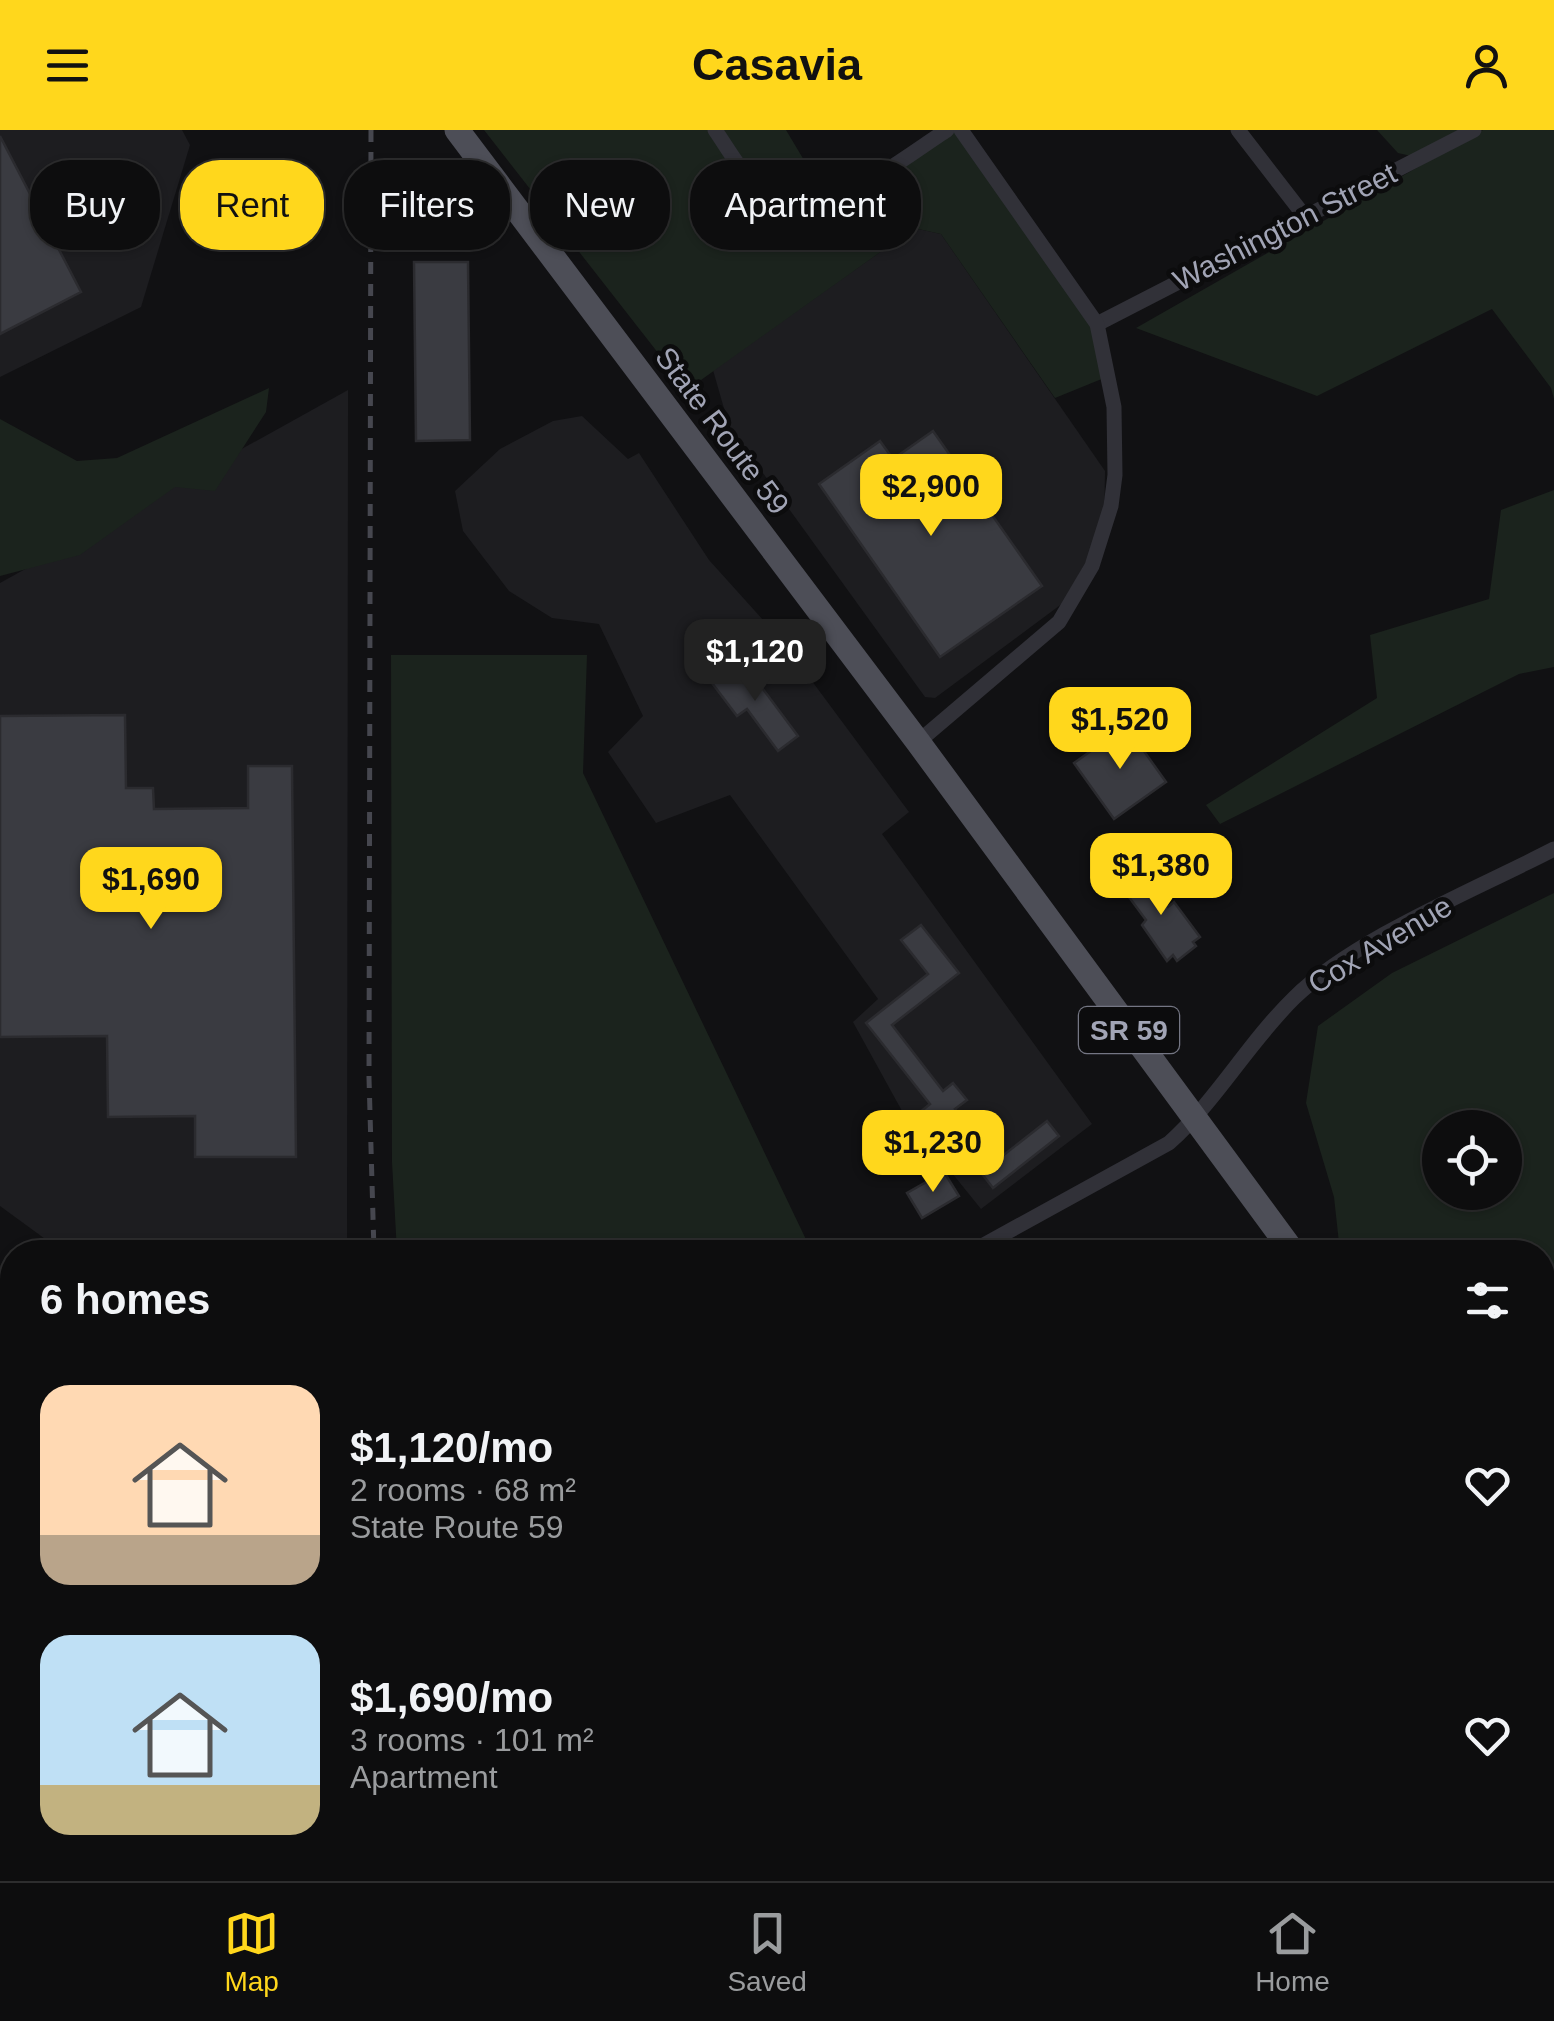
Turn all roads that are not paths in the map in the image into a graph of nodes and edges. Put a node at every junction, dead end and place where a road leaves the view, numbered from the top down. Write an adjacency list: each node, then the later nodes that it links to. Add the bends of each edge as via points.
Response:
1 (457, 130): 9 (main road, State Route 59 / SR 59)
2 (715, 130): 3 (street, via 759,190 796,212 842,196)
3 (948, 130)
4 (960, 130): 8 (street)
5 (1238, 130): 7 (street)
6 (1474, 130): 7 (street, Washington Street)
7 (1306, 218): 8 (street, Washington Street)
8 (1096, 324): 9 (street, via 1114,408 1115,475 1092,566 1043,639)
9 (918, 742): 11 (main road, State Route 59 / SR 59)
10 (1554, 848): 11 (street, Cox Avenue, via 1390,934 1296,995)
11 (1196, 1120): 12 (street, Cox Avenue, via 1169,1144); 13 (main road, State Route 59 / SR 59)
12 (993, 1240)
13 (1284, 1240)

